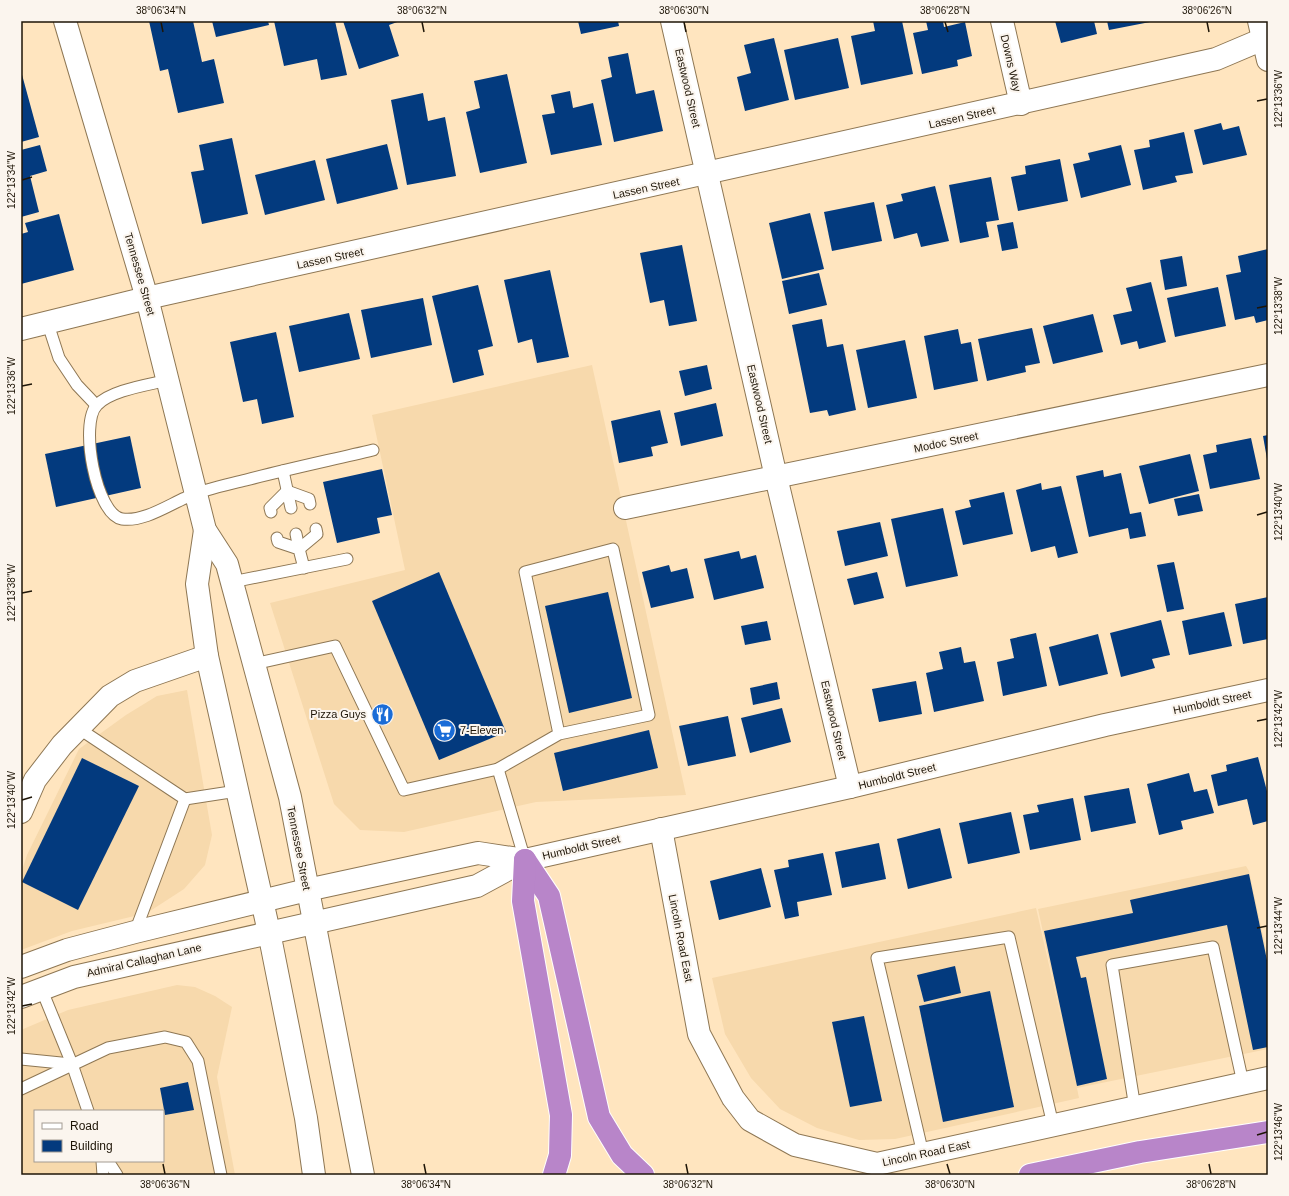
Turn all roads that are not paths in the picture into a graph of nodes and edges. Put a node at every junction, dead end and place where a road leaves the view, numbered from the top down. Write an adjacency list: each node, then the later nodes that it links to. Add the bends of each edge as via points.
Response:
1 (65, 21): 7 (street, Tennessee Street)
2 (672, 21): 6 (street, Eastwood Street)
3 (1002, 21): 5 (street, Downs Way)
4 (1265, 40): 5 (street, Lassen Street, via 1216,59)
5 (1021, 104): 6 (street, Lassen Street)
6 (708, 174): 7 (street, Lassen Street); 15 (street, Eastwood Street)
7 (147, 298): 8 (street, Lassen Street); 11 (street, Tennessee Street)
8 (47, 322): 9 (street, Lassen Street); 12 (lane, via 59,358 77,385)
9 (21, 329)
10 (1268, 375): 15 (street, Modoc Street)
11 (168, 380): 12 (lane, via 115,394); 17 (street, Tennessee Street)
12 (96, 405): 17 (lane, via 88,423 93,474 110,512 121,519 134,519)
13 (373, 450): 14 (lane)
14 (283, 471): 16 (lane); 17 (lane)
15 (776, 477): 20 (street, Modoc Street); 36 (street, Eastwood Street)
16 (287, 491): 18 (lane, via 309,500); 19 (lane); 21 (lane, via 270,508)
17 (196, 493): 23 (street, Tennessee Street)
18 (310, 504)
19 (291, 508)
20 (625, 508)
21 (271, 512)
22 (316, 529): 26 (lane, via 317,534)
23 (205, 530): 29 (street, Tennessee Street, via 227,564); 30 (street, Tennessee Street, via 197,584)
24 (296, 534): 26 (lane)
25 (277, 538): 26 (lane, via 278,542)
26 (299, 549): 28 (lane)
27 (347, 559): 28 (lane)
28 (304, 568): 29 (lane)
29 (232, 582): 31 (street, Tennessee Street)
30 (207, 656): 33 (street, via 135,681 110,696); 37 (street, Tennessee Street)
31 (254, 664): 35 (lane, via 335,646 404,790); 42 (street, Tennessee Street, via 290,797)
32 (1268, 690): 36 (street, Humboldt Street, via 1105,725)
33 (78, 728): 38 (lane); 39 (street, via 35,780)
34 (559, 734): 34 (lane, via 526,572 612,549 650,715); 35 (lane)
35 (498, 769): 41 (lane)
36 (850, 787): 40 (street, Humboldt Street)
37 (237, 791): 38 (lane); 43 (street, Tennessee Street)
38 (185, 799): 45 (lane)
39 (21, 812)
40 (661, 829): 41 (street, Humboldt Street); 59 (street, Lincoln Road East, via 699,1034 733,1098 750,1120 795,1145 877,1164)
41 (526, 860): 42 (street, Humboldt Street, via 478,853); 44 (street, Humboldt Street, via 477,886); 67 (highway, via 523,901 561,1115 560,1155); 68 (highway, via 549,896 599,1118 622,1155)
42 (307, 890): 43 (street, Humboldt Street); 44 (street, Tennessee Street)
43 (261, 901): 45 (street); 46 (street, Tennessee Street)
44 (313, 922): 46 (street, Humboldt Street); 66 (street, Tennessee Street)
45 (135, 932): 47 (street, via 66,950)
46 (269, 932): 48 (street, Admiral Callaghan Lane, via 74,976); 65 (street, Tennessee Street, via 306,1118)
47 (21, 966)
48 (40, 988): 49 (street, Admiral Callaghan Lane); 51 (lane)
49 (21, 997)
50 (21, 1059): 51 (lane)
51 (72, 1064): 54 (lane); 56 (lane); 64 (lane, via 108,1048 165,1037 186,1042 198,1061)
52 (1268, 1078): 53 (street, Lincoln Road East)
53 (1244, 1083): 55 (street, Lincoln Road East); 55 (lane, via 1213,948 1112,965)
54 (21, 1089)
55 (1135, 1108): 57 (street, Lincoln Road East)
56 (88, 1110)
57 (1053, 1125): 59 (street, Lincoln Road East); 59 (lane, via 1008,937 877,958)
58 (1268, 1132): 69 (highway, via 1140,1152)
59 (923, 1154)
60 (102, 1162): 62 (lane)
61 (109, 1162): 63 (lane)
62 (103, 1175)
63 (117, 1175)
64 (221, 1175)
65 (314, 1175)
66 (362, 1175)
67 (554, 1175)
68 (643, 1175)
69 (1030, 1175)

